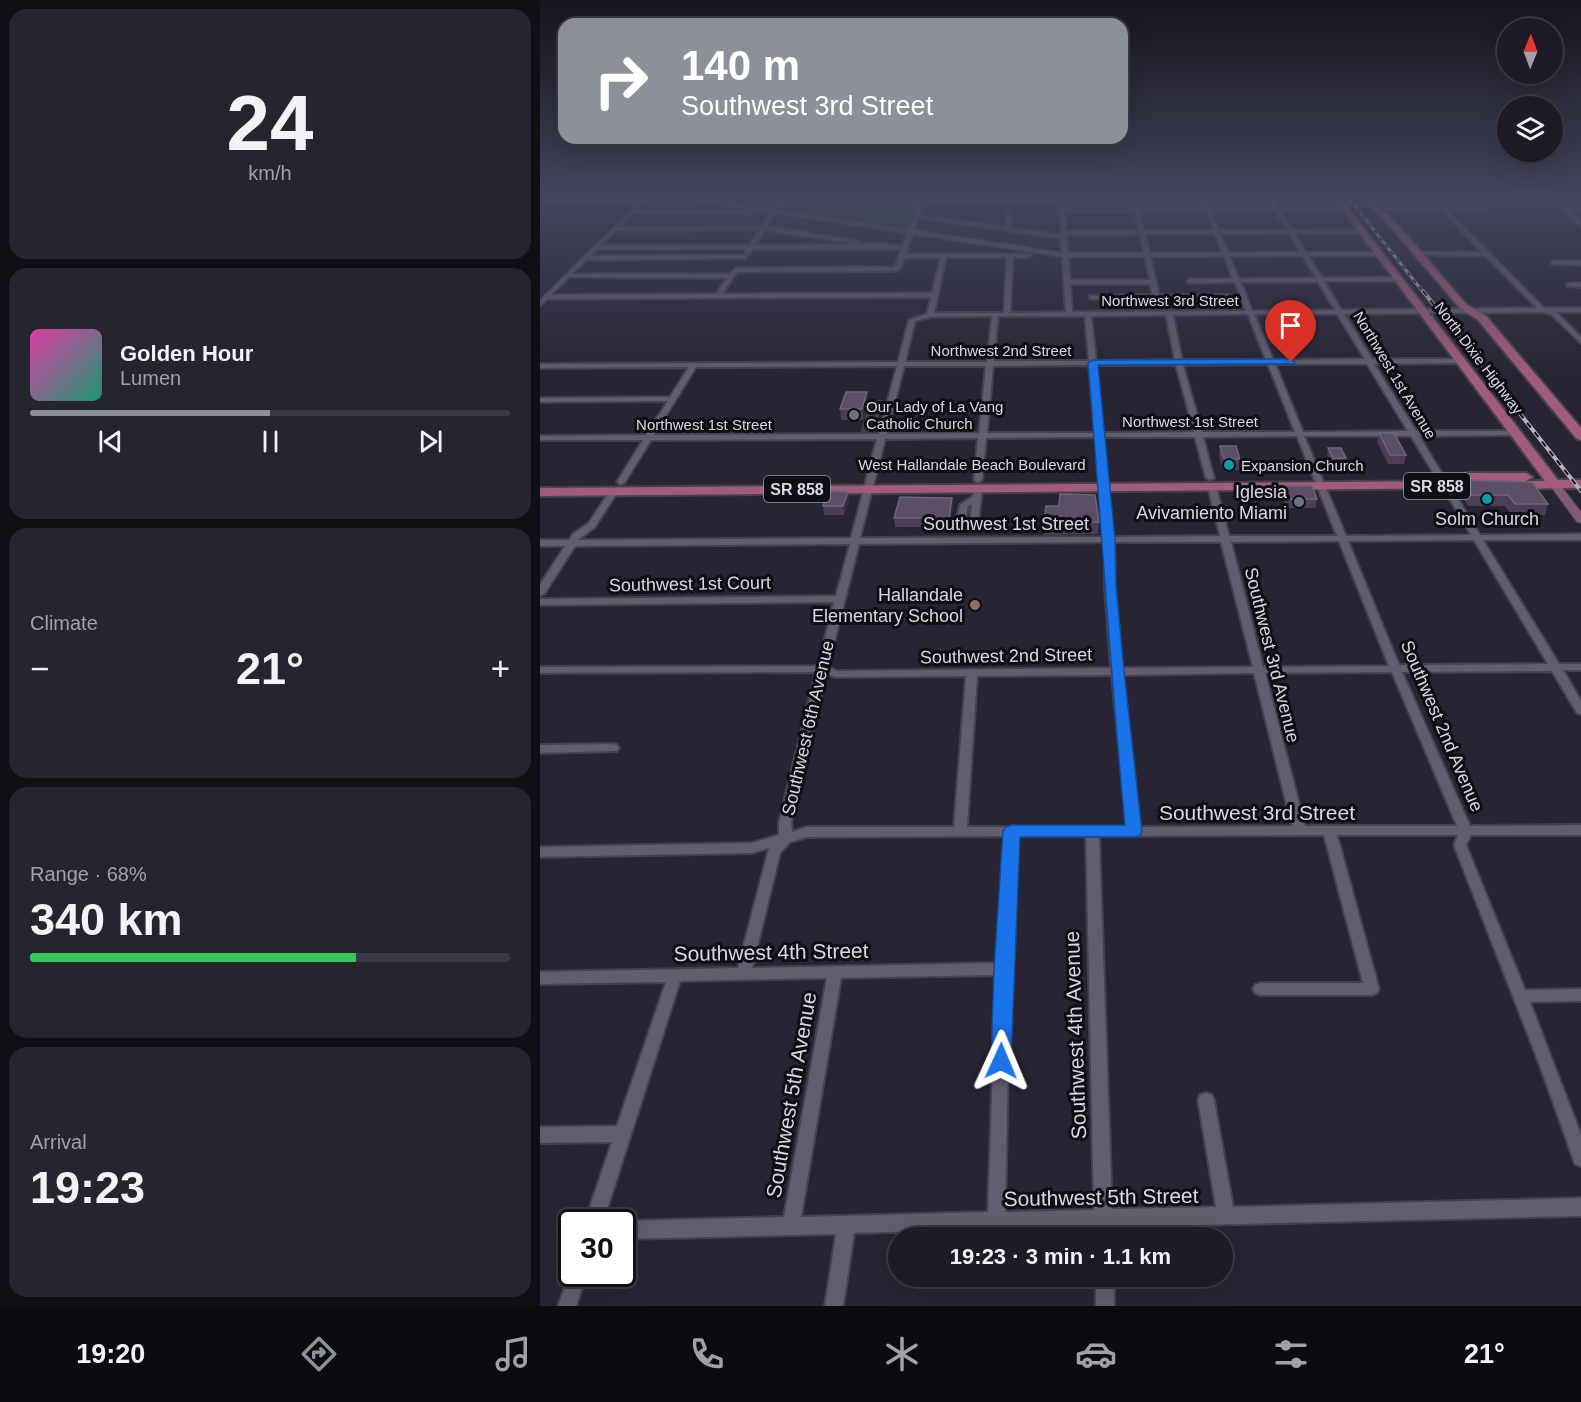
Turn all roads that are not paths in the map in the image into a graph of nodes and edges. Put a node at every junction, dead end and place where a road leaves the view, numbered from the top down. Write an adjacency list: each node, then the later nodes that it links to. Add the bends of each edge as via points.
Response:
1 (1064, 255): 20 (street)
2 (1148, 255): 21 (street)
3 (902, 256): 4 (street); 15 (street, via 897,269)
4 (944, 256): 5 (street); 25 (street)
5 (1010, 256): 40 (street)
6 (1226, 256): 19 (street, Southwest 2nd Avenue)
7 (1305, 256): 18 (street, Northwest 1st Avenue)
8 (1381, 256): 17 (main road, North Dixie Highway)
9 (1422, 256): 35 (main road, via 1463,306)
10 (1487, 256): 32 (street)
11 (744, 257): 12 (street); 15 (street)
12 (585, 258): 16 (street)
13 (1554, 263): 14 (street)
14 (1581, 263)
15 (734, 273): 16 (street); 28 (street)
16 (569, 276): 27 (street)
17 (1399, 279): 18 (street); 34 (main road, North Dixie Highway)
18 (1319, 280): 19 (street); 36 (street, Northwest 1st Avenue)
19 (1237, 281): 22 (street); 38 (street, Southwest 2nd Avenue)
20 (1066, 282): 21 (street); 41 (street)
21 (1152, 282): 26 (street)
22 (1190, 282)
23 (1570, 285): 24 (street)
24 (1581, 285)
25 (934, 295): 28 (street); 43 (street)
26 (1156, 296): 29 (street); 30 (street)
27 (548, 297): 28 (street); 31 (street)
28 (717, 297)
29 (1092, 297)
30 (1228, 297)
31 (540, 304)
32 (1542, 310): 33 (street, Northwest 3rd Street); 35 (street, Northwest 3rd Street); 45 (street, via 1552,313)
33 (1581, 310)
34 (1423, 311): 35 (street, Northwest 3rd Street); 36 (street, Northwest 3rd Street); 47 (main road, North Dixie Highway)
35 (1472, 311): 64 (main road)
36 (1342, 312): 38 (street, Northwest 3rd Street); 46 (street, Northwest 1st Avenue)
37 (1169, 313): 38 (street, Northwest 3rd Street); 42 (street, Northwest 3rd Street); 51 (street, Southwest 3rd Avenue)
38 (1250, 313): 48 (street, Southwest 2nd Avenue)
39 (995, 314): 40 (street, Northwest 3rd Street); 43 (street, Northwest 3rd Street); 49 (street)
40 (1007, 314): 41 (street, Northwest 3rd Street)
41 (1069, 314): 42 (street, Northwest 3rd Street)
42 (1088, 314): 50 (street)
43 (930, 315): 44 (street, Northwest 3rd Street)
44 (917, 316): 52 (street, Southwest 6th Avenue, via 912,320)
45 (1581, 341)
46 (1371, 361): 47 (street, Northwest 2nd Street); 48 (street, Northwest 2nd Street); 57 (street, Northwest 1st Avenue)
47 (1461, 361): 58 (main road, North Dixie Highway)
48 (1269, 362): 51 (street, Northwest 2nd Street); 59 (street, Southwest 2nd Avenue)
49 (989, 363): 50 (street, Northwest 2nd Street); 52 (street, Northwest 2nd Street); 63 (street)
50 (1093, 363): 51 (street, Northwest 2nd Street); 60 (street)
51 (1179, 363): 61 (street, Southwest 3rd Avenue)
52 (901, 364): 53 (street, Northwest 2nd Street); 62 (street, Southwest 6th Avenue)
53 (694, 365): 54 (street, Northwest 2nd Street); 55 (street)
54 (540, 366)
55 (672, 399): 56 (street); 65 (street)
56 (540, 400)
57 (1414, 433): 58 (street, Northwest 1st Street); 59 (street, Northwest 1st Street); 70 (street, Northwest 1st Avenue)
58 (1515, 433): 68 (main road, North Dixie Highway)
59 (1300, 434): 61 (street, Northwest 1st Street); 69 (street, Southwest 2nd Avenue)
60 (1099, 435): 61 (street, Northwest 1st Street); 63 (street, Northwest 1st Street); 72 (street)
61 (1199, 435): 73 (street, Southwest 3rd Avenue)
62 (882, 436): 63 (street, Northwest 1st Street); 65 (street, Northwest 1st Street); 75 (street, Southwest 6th Avenue)
63 (982, 436): 77 (street)
64 (1581, 436)
65 (648, 437): 66 (street, Northwest 1st Street); 76 (street)
66 (540, 438)
67 (1581, 477): 68 (main road, SR 858)
68 (1551, 481): 70 (main road, West Hallandale Beach Boulevard / SR 858); 74 (main road, SR 858); 79 (main road)
69 (1319, 482): 70 (main road, West Hallandale Beach Boulevard / SR 858); 73 (main road, West Hallandale Beach Boulevard / SR 858); 82 (street, Southwest 2nd Avenue)
70 (1443, 482): 80 (street, Northwest 1st Avenue)
71 (540, 483): 76 (main road, West Hallandale Beach Boulevard / SR 858)
72 (1104, 483): 73 (main road, West Hallandale Beach Boulevard / SR 858); 77 (main road, West Hallandale Beach Boulevard / SR 858); 83 (street)
73 (1211, 483): 84 (street, Southwest 3rd Avenue)
74 (1581, 484)
75 (870, 485): 76 (main road, West Hallandale Beach Boulevard / SR 858); 76 (main road, West Hallandale Beach Boulevard / SR 858, via 655,482); 77 (main road, West Hallandale Beach Boulevard / SR 858); 85 (street, Southwest 6th Avenue)
76 (617, 487): 78 (main road, West Hallandale Beach Boulevard / SR 858); 87 (street, via 592,525)
77 (977, 489)
78 (540, 492)
79 (1581, 520)
80 (1477, 537): 81 (street, Southwest 1st Street); 82 (street, Southwest 1st Street); 92 (street, Northwest 1st Avenue)
81 (1581, 537)
82 (1342, 538): 84 (street, Southwest 1st Street); 96 (street, Southwest 2nd Avenue)
83 (1109, 539): 84 (street, Southwest 1st Street); 85 (street, Southwest 1st Street); 97 (street)
84 (1225, 539): 95 (street, Southwest 3rd Avenue)
85 (855, 541): 87 (street, Southwest 1st Street); 89 (street, Southwest 6th Avenue)
86 (540, 543): 87 (street, Southwest 1st Street)
87 (572, 543): 88 (street)
88 (540, 593)
89 (840, 599): 90 (street, Southwest 1st Court); 93 (street, Southwest 6th Avenue)
90 (540, 602)
91 (1581, 667): 92 (street, Southwest 2nd Street)
92 (1555, 668): 96 (street, Southwest 2nd Street); 99 (street, Northwest 1st Avenue)
93 (822, 669): 94 (street, Southwest 2nd Street); 98 (street, Southwest 2nd Street, via 836,674); 110 (street, Southwest 6th Avenue, via 785,822)
94 (540, 670)
95 (1260, 670): 96 (street, Southwest 2nd Street); 97 (street, Southwest 2nd Street); 108 (street, Southwest 3rd Avenue)
96 (1396, 670): 106 (street, Southwest 2nd Avenue)
97 (1117, 671): 98 (street, Southwest 2nd Street); 105 (street)
98 (972, 672): 102 (street)
99 (1581, 710)
100 (613, 748): 101 (street)
101 (540, 749)
102 (960, 831): 103 (street, Southwest 3rd Street); 110 (street, Southwest 3rd Street, via 807,832)
103 (1012, 831): 104 (street, Southwest 3rd Street); 112 (street)
104 (1092, 831): 105 (street, Southwest 3rd Street); 127 (street, Southwest 4th Avenue)
105 (1134, 831): 108 (street, Southwest 3rd Street)
106 (1466, 831): 107 (street, Southwest 3rd Street); 109 (street, Southwest 3rd Street); 119 (street, Southwest 2nd Avenue, via 1460,845)
107 (1581, 831)
108 (1300, 832): 109 (street, Southwest 3rd Street)
109 (1330, 832): 117 (street, via 1372,989)
110 (786, 838): 111 (street, Southwest 3rd Street, via 752,848); 114 (street, Southwest 6th Avenue, via 774,851)
111 (540, 852)
112 (1003, 969): 113 (street, Southwest 4th Street); 128 (street)
113 (836, 972): 114 (street, Southwest 4th Street); 130 (street, Southwest 5th Avenue)
114 (744, 973): 115 (street, Southwest 4th Street)
115 (675, 975): 116 (street, Southwest 4th Street); 121 (street)
116 (540, 978)
117 (1260, 989)
118 (1581, 995): 119 (street)
119 (1520, 996): 123 (street, Southwest 2nd Avenue)
120 (1206, 1100): 126 (street)
121 (622, 1134): 122 (street); 125 (street)
122 (540, 1135)
123 (1581, 1158)
124 (1581, 1207): 126 (street, Southwest 5th Street)
125 (598, 1209)
126 (1226, 1216): 127 (street, Southwest 5th Street)
127 (1103, 1219): 128 (street, Southwest 5th Street); 131 (street, Southwest 4th Avenue)
128 (996, 1222): 129 (street, Southwest 5th Street)
129 (846, 1225): 130 (street, Southwest 5th Street); 136 (street)
130 (791, 1226): 132 (street, Southwest 5th Street)
131 (1103, 1227)
132 (636, 1230)
133 (574, 1287): 135 (street)
134 (1105, 1287): 137 (street)
135 (567, 1306)
136 (834, 1306)
137 (1106, 1306)

